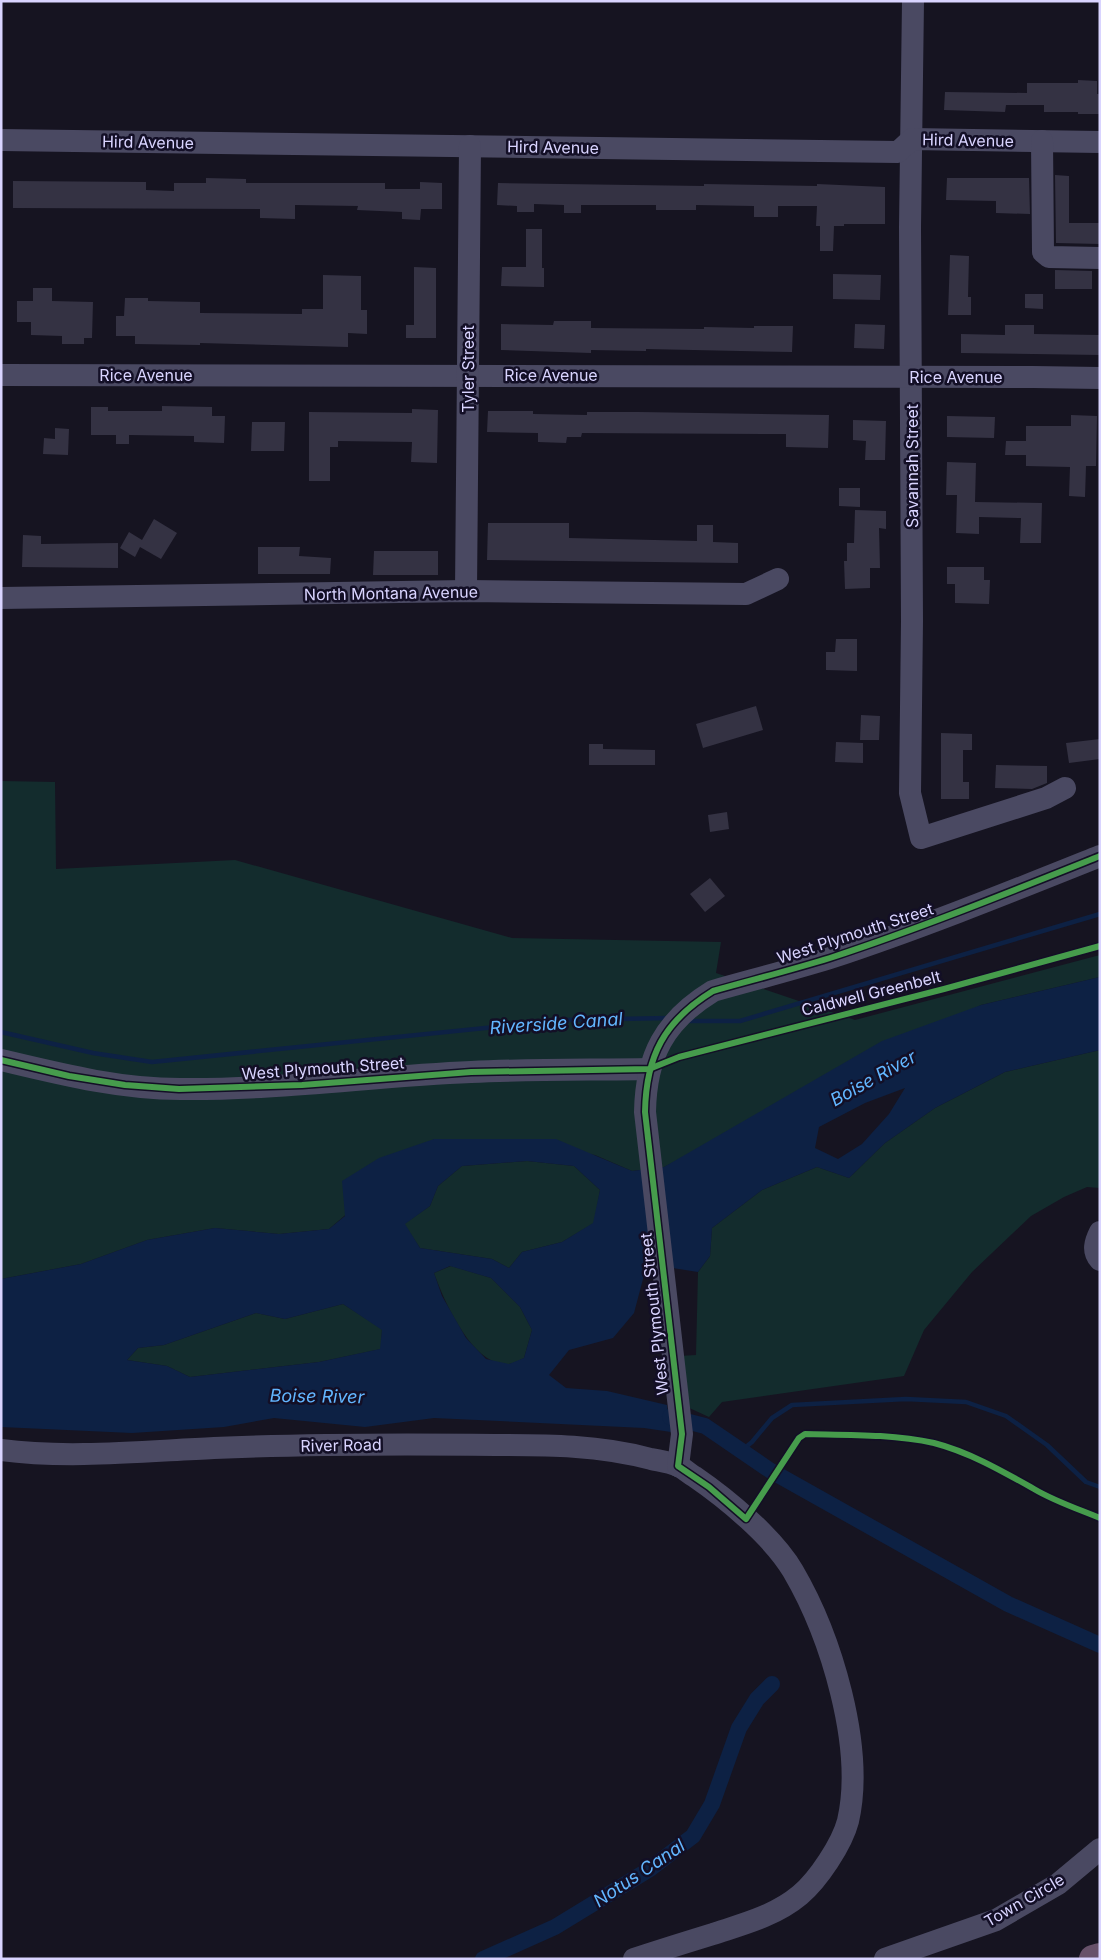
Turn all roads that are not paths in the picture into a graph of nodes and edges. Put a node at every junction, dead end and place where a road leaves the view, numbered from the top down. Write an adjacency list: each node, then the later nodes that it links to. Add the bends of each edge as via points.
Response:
1 (913, 1): 2 (street, Savannah Street)
2 (912, 139): 4 (street, Hird Avenue); 6 (street, Hird Avenue, via 898,152); 10 (street, Savannah Street)
3 (1, 140): 6 (street, Hird Avenue)
4 (1042, 141): 5 (street, Hird Avenue); 7 (street, via 1043,252 1049,257)
5 (1100, 142)
6 (470, 146): 9 (street, Tyler Street)
7 (1100, 258)
8 (1, 375): 9 (street, Rice Avenue)
9 (468, 375): 10 (street, Rice Avenue); 13 (street, Tyler Street)
10 (912, 376): 11 (street, Rice Avenue); 15 (street, Savannah Street, via 910,793 921,838 1046,798)
11 (1100, 378)
12 (778, 579): 13 (street, North Montana Avenue, via 746,594)
13 (466, 591): 14 (street, North Montana Avenue)
14 (1, 598)
15 (1065, 788)
16 (1100, 856): 18 (street, West Plymouth Street, via 890,938 713,991 679,1018 658,1045)
17 (1, 1060): 18 (street, West Plymouth Street, via 69,1076 179,1089 302,1085 471,1072)
18 (649, 1069): 22 (street, West Plymouth Street, via 645,1112 682,1434)
19 (1100, 1232): 20 (street, via 1095,1245 1096,1256)
20 (1100, 1260)
21 (1, 1450): 22 (street, River Road, via 69,1454 394,1444 573,1445 613,1450)
22 (678, 1466): 25 (street, via 733,1506 770,1542 792,1570 835,1668 848,1720 853,1786 847,1825 826,1867 800,1895 765,1917)
23 (1100, 1849): 26 (street, Town Circle, via 1058,1884 996,1920)
24 (1100, 1957): 27 (highway)
25 (634, 1959)
26 (885, 1959)
27 (1093, 1959)

